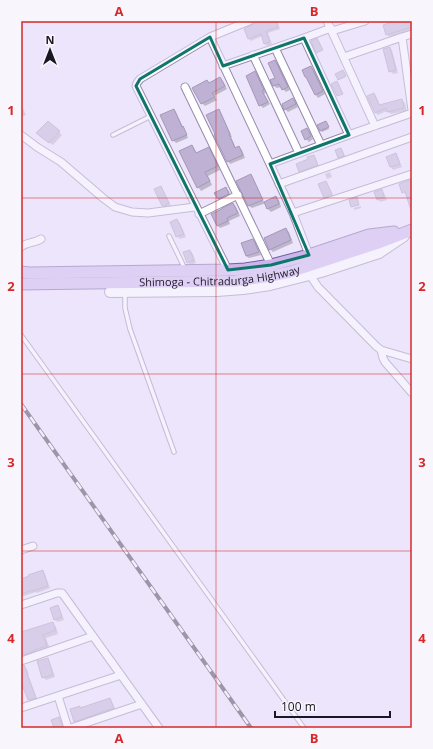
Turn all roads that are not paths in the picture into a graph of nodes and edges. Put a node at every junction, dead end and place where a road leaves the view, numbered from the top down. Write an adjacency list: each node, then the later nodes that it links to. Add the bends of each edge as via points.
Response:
1 (249, 21): 4 (street)
2 (327, 21): 5 (street)
3 (365, 21): 5 (street)
4 (230, 24): 7 (street)
5 (331, 30): 9 (street); 12 (street)
6 (412, 34): 8 (street)
7 (210, 37): 13 (street); 17 (street, via 137,83 136,86)
8 (402, 37): 12 (street); 15 (street)
9 (304, 38): 10 (street); 21 (street)
10 (275, 48): 11 (street); 23 (street)
11 (253, 55): 13 (street); 24 (street)
12 (344, 57): 18 (street)
13 (224, 66): 25 (street)
14 (185, 87): 28 (street)
15 (412, 110)
16 (412, 113): 18 (street)
17 (151, 116): 20 (lane); 29 (street)
18 (375, 126): 21 (street)
19 (21, 135): 29 (street, via 62,162 115,207 148,213)
20 (113, 135)
21 (349, 135): 23 (street)
22 (412, 137): 27 (street)
23 (321, 145): 24 (street)
24 (299, 153): 25 (street)
25 (270, 164): 27 (street)
26 (412, 174): 30 (street)
27 (279, 184): 30 (street)
28 (238, 195): 31 (street); 37 (street)
29 (195, 207): 31 (street)
30 (293, 213): 36 (street)
31 (199, 214): 38 (street)
32 (412, 230): 36 (main road, via 369,235); 41 (street, via 379,253); 42 (main road, Shimoga - Chitradurga Highway, via 290,272 264,277 235,281)
33 (169, 236): 39 (lane)
34 (41, 239): 35 (street)
35 (21, 247)
36 (309, 255): 37 (main road)
37 (271, 265): 38 (main road)
38 (228, 270): 39 (main road)
39 (186, 271): 40 (main road)
40 (21, 272)
41 (310, 275): 44 (street, via 243,289); 46 (street, via 318,287)
42 (21, 284)
43 (110, 292): 44 (street)
44 (126, 292): 49 (lane, via 125,308 130,329)
45 (21, 335): 61 (lane)
46 (381, 350): 47 (street); 48 (street, via 385,362)
47 (412, 359)
48 (412, 393)
49 (174, 452)
50 (34, 546): 51 (street)
51 (21, 550)
52 (21, 605): 53 (street, via 62,593)
53 (93, 636): 54 (street); 55 (street)
54 (21, 660)
55 (121, 675): 56 (street); 57 (street)
56 (58, 696): 58 (street); 59 (street)
57 (142, 704): 59 (street); 60 (street)
58 (21, 708)
59 (70, 728)
60 (159, 728)
61 (304, 728)

